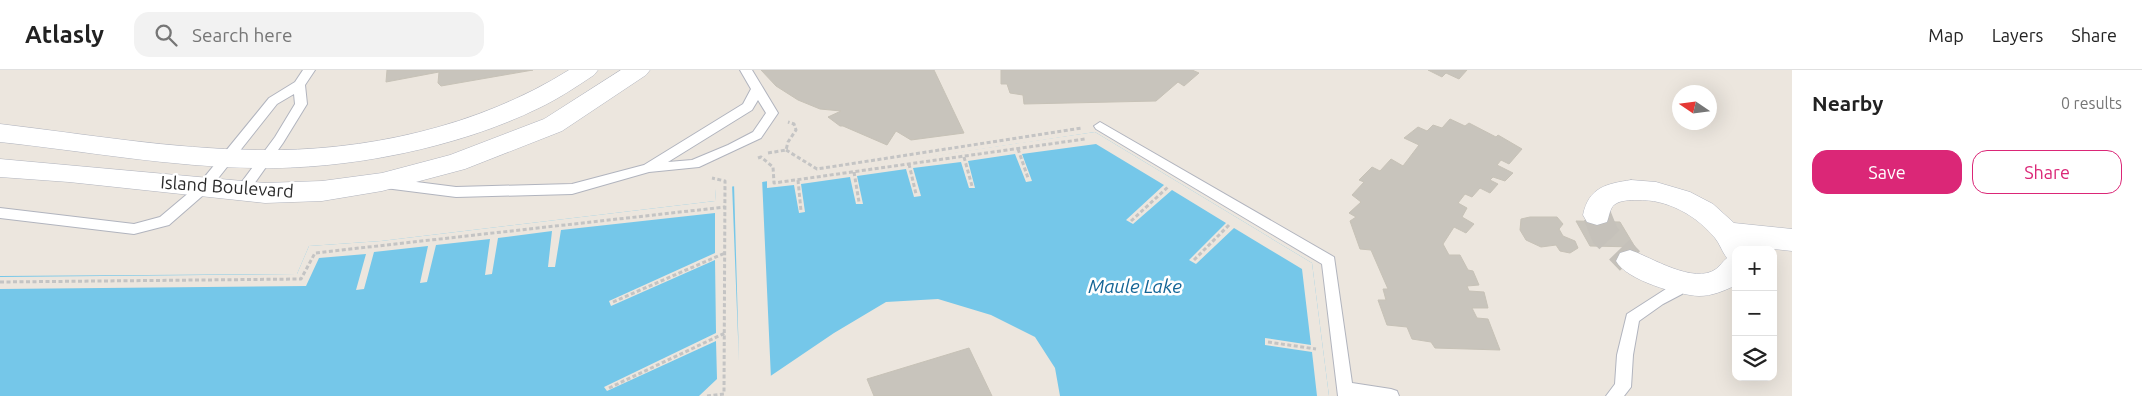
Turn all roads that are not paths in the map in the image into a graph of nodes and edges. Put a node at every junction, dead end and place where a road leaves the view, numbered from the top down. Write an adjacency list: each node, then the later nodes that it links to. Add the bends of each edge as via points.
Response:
1 (309, 70): 5 (lane)
2 (586, 70): 10 (street, Island Boulevard, via 537,100 440,136 307,158)
3 (638, 70): 13 (street, Island Boulevard, via 552,125 456,163)
4 (746, 70): 6 (lane)
5 (299, 85): 9 (lane, via 273,101); 10 (lane, via 301,104)
6 (757, 89): 12 (lane, via 748,107); 12 (lane, via 772,114 757,135 694,164)
7 (1100, 126): 23 (lane, via 1329,260)
8 (0, 133): 9 (street, Island Boulevard)
9 (227, 158): 10 (street, Island Boulevard); 14 (lane)
10 (266, 158): 15 (lane)
11 (0, 168): 14 (street, Island Boulevard, via 69,172)
12 (648, 168): 13 (lane, via 572,189 456,192)
13 (382, 182): 15 (street, Island Boulevard, via 322,191)
14 (203, 188): 15 (street, Island Boulevard); 16 (lane, via 164,221 134,229)
15 (242, 191)
16 (0, 213)
17 (1597, 215): 19 (street, via 1600,202 1611,194 1648,190 1693,206 1712,218)
18 (1792, 240): 19 (street)
19 (1731, 242)
20 (1630, 261): 22 (street)
21 (1732, 272): 22 (street, via 1718,282)
22 (1676, 281): 25 (lane, via 1677,290 1632,318 1623,387)
23 (1345, 392): 24 (lane)
24 (1391, 396)
25 (1614, 396)

